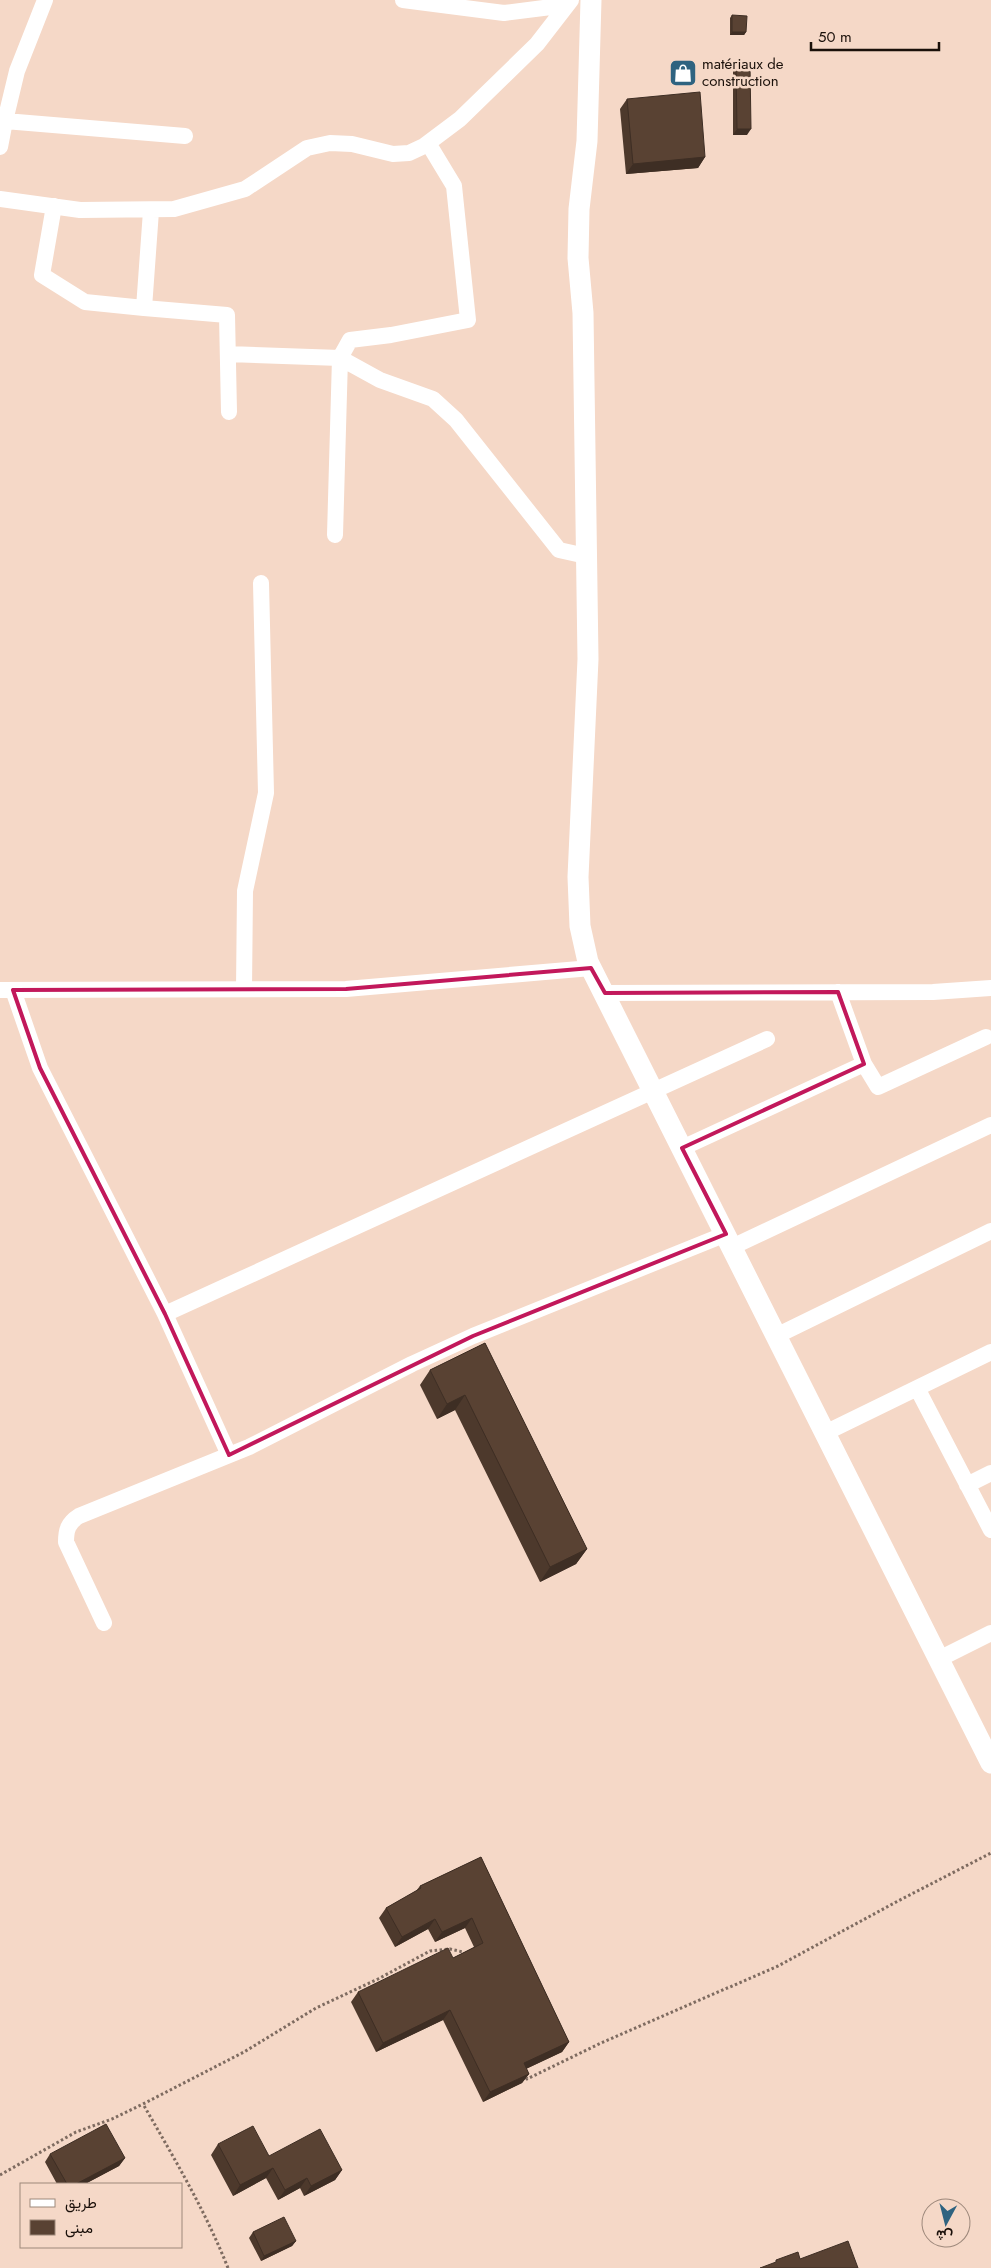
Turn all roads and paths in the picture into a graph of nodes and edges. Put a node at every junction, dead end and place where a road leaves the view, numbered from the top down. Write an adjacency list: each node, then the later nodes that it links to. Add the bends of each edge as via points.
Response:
1 (45, 0): 5 (street, via 17,71)
2 (403, 0): 4 (street, via 504,13)
3 (591, 0): 17 (street, via 587,141 579,209 578,258 583,313)
4 (569, 2): 7 (street, via 530,51 460,119)
5 (5, 121): 6 (street); 8 (street)
6 (185, 136)
7 (428, 144): 11 (street, via 409,153 393,154 352,144 314,146 245,189 174,209); 14 (street, via 454,186 468,320 350,340)
8 (0, 147)
9 (0, 199): 10 (street)
10 (54, 206): 11 (street, via 80,210); 12 (street, via 42,275 86,302)
11 (151, 211): 12 (street)
12 (144, 308): 13 (street, via 227,315)
13 (228, 354): 14 (street); 15 (street)
14 (340, 358): 16 (street); 17 (street, via 380,380 433,399 456,420 559,550)
15 (229, 412)
16 (335, 535)
17 (586, 556): 19 (street, via 588,659 578,877 580,926)
18 (261, 583): 21 (street, via 266,793 245,891)
19 (591, 968): 21 (street, via 346,989); 24 (street)
20 (991, 988): 23 (street)
21 (244, 989): 22 (street)
22 (6, 990): 33 (street, via 40,1068)
23 (838, 992): 24 (street); 27 (street)
24 (605, 993): 28 (street)
25 (986, 1037): 27 (street, via 878,1087)
26 (768, 1039): 28 (street)
27 (864, 1064): 30 (street)
28 (654, 1091): 30 (street); 33 (street)
29 (991, 1125): 32 (street)
30 (682, 1148): 32 (street)
31 (991, 1231): 34 (street)
32 (729, 1241): 34 (street); 38 (street, via 473,1336)
33 (165, 1314): 38 (street)
34 (776, 1336): 37 (street)
35 (991, 1352): 36 (street)
36 (917, 1388): 37 (street); 40 (street)
37 (825, 1433): 44 (street)
38 (229, 1455): 42 (street, via 70,1522 66,1542)
39 (991, 1473): 40 (street)
40 (967, 1485): 41 (street)
41 (991, 1530)
42 (104, 1623)
43 (991, 1632): 44 (street)
44 (938, 1659): 45 (street)
45 (991, 1763)
46 (991, 1854): 48 (path, via 778,1966 527,2079)
47 (469, 1959): 49 (path, via 463,1952 450,1949 430,1951 316,2008 228,2060)
48 (523, 2070)
49 (143, 2104): 50 (path, via 76,2132); 51 (path, via 189,2183)
50 (0, 2175)
51 (228, 2268)

